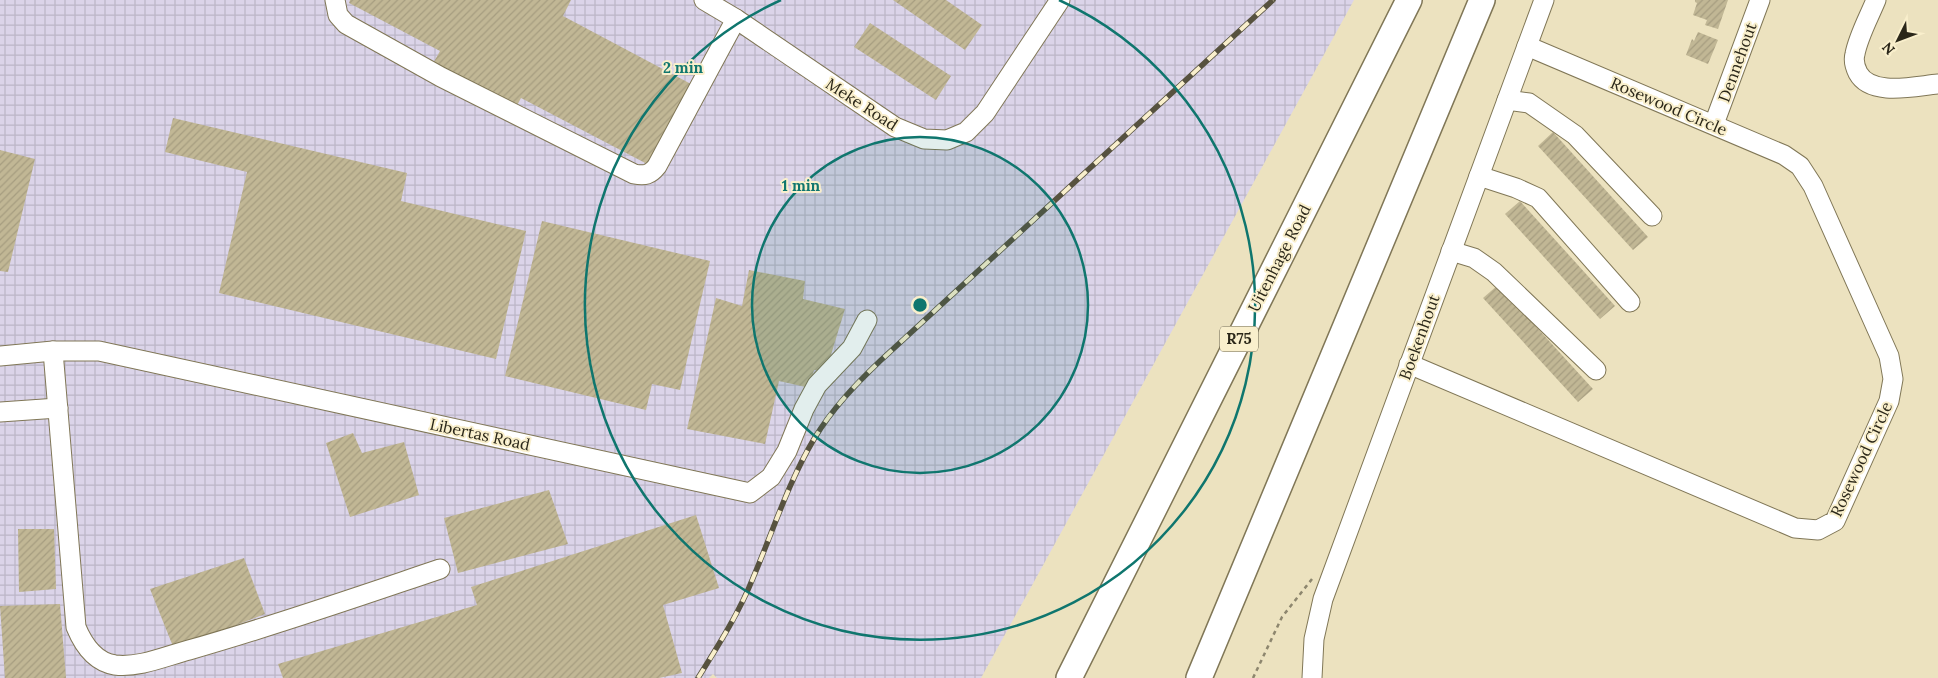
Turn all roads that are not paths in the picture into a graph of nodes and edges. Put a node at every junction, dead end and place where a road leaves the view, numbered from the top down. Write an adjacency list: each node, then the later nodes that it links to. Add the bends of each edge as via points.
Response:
1 (335, 0): 9 (street, via 338,15 346,24 441,77 643,176 651,174 657,166)
2 (704, 0): 9 (street, Meke Road)
3 (1060, 0): 9 (street, Meke Road, via 985,113 966,132 947,140 924,139 895,127)
4 (1409, 0): 27 (main road, Uitenhage Road / R75)
5 (1482, 0): 28 (main road)
6 (1544, 0): 10 (street, Boekenhout)
7 (1760, 0): 13 (street, Dennehout)
8 (1876, 0): 11 (street, via 1855,55 1860,77 1869,85 1883,88)
9 (736, 18)
10 (1527, 46): 12 (street, Boekenhout); 13 (street, Rosewood Circle)
11 (1938, 84)
12 (1507, 100): 14 (street, Boekenhout); 15 (street, via 1529,103 1575,135)
13 (1714, 124): 21 (street, Rosewood Circle, via 1784,155 1800,166 1823,206 1889,356 1893,379 1886,409 1834,521 1818,530 1795,528)
14 (1479, 176): 16 (street, Boekenhout); 17 (street, via 1538,198)
15 (1652, 216)
16 (1451, 251): 21 (street, Boekenhout); 22 (street, via 1474,258 1494,272)
17 (1630, 302)
18 (867, 320): 19 (street, Libertas Road, via 852,348 816,385 787,451 771,477 750,493 99,351)
19 (53, 351): 20 (street, Libertas Road); 23 (street)
20 (0, 356)
21 (1409, 364): 29 (street, Boekenhout, via 1323,599 1314,639)
22 (1596, 370)
23 (58, 408): 24 (street); 26 (street, via 76,627 92,652 105,662)
24 (0, 412)
25 (440, 569): 26 (street)
26 (132, 671)
27 (1069, 678)
28 (1199, 678)
29 (1312, 678)

